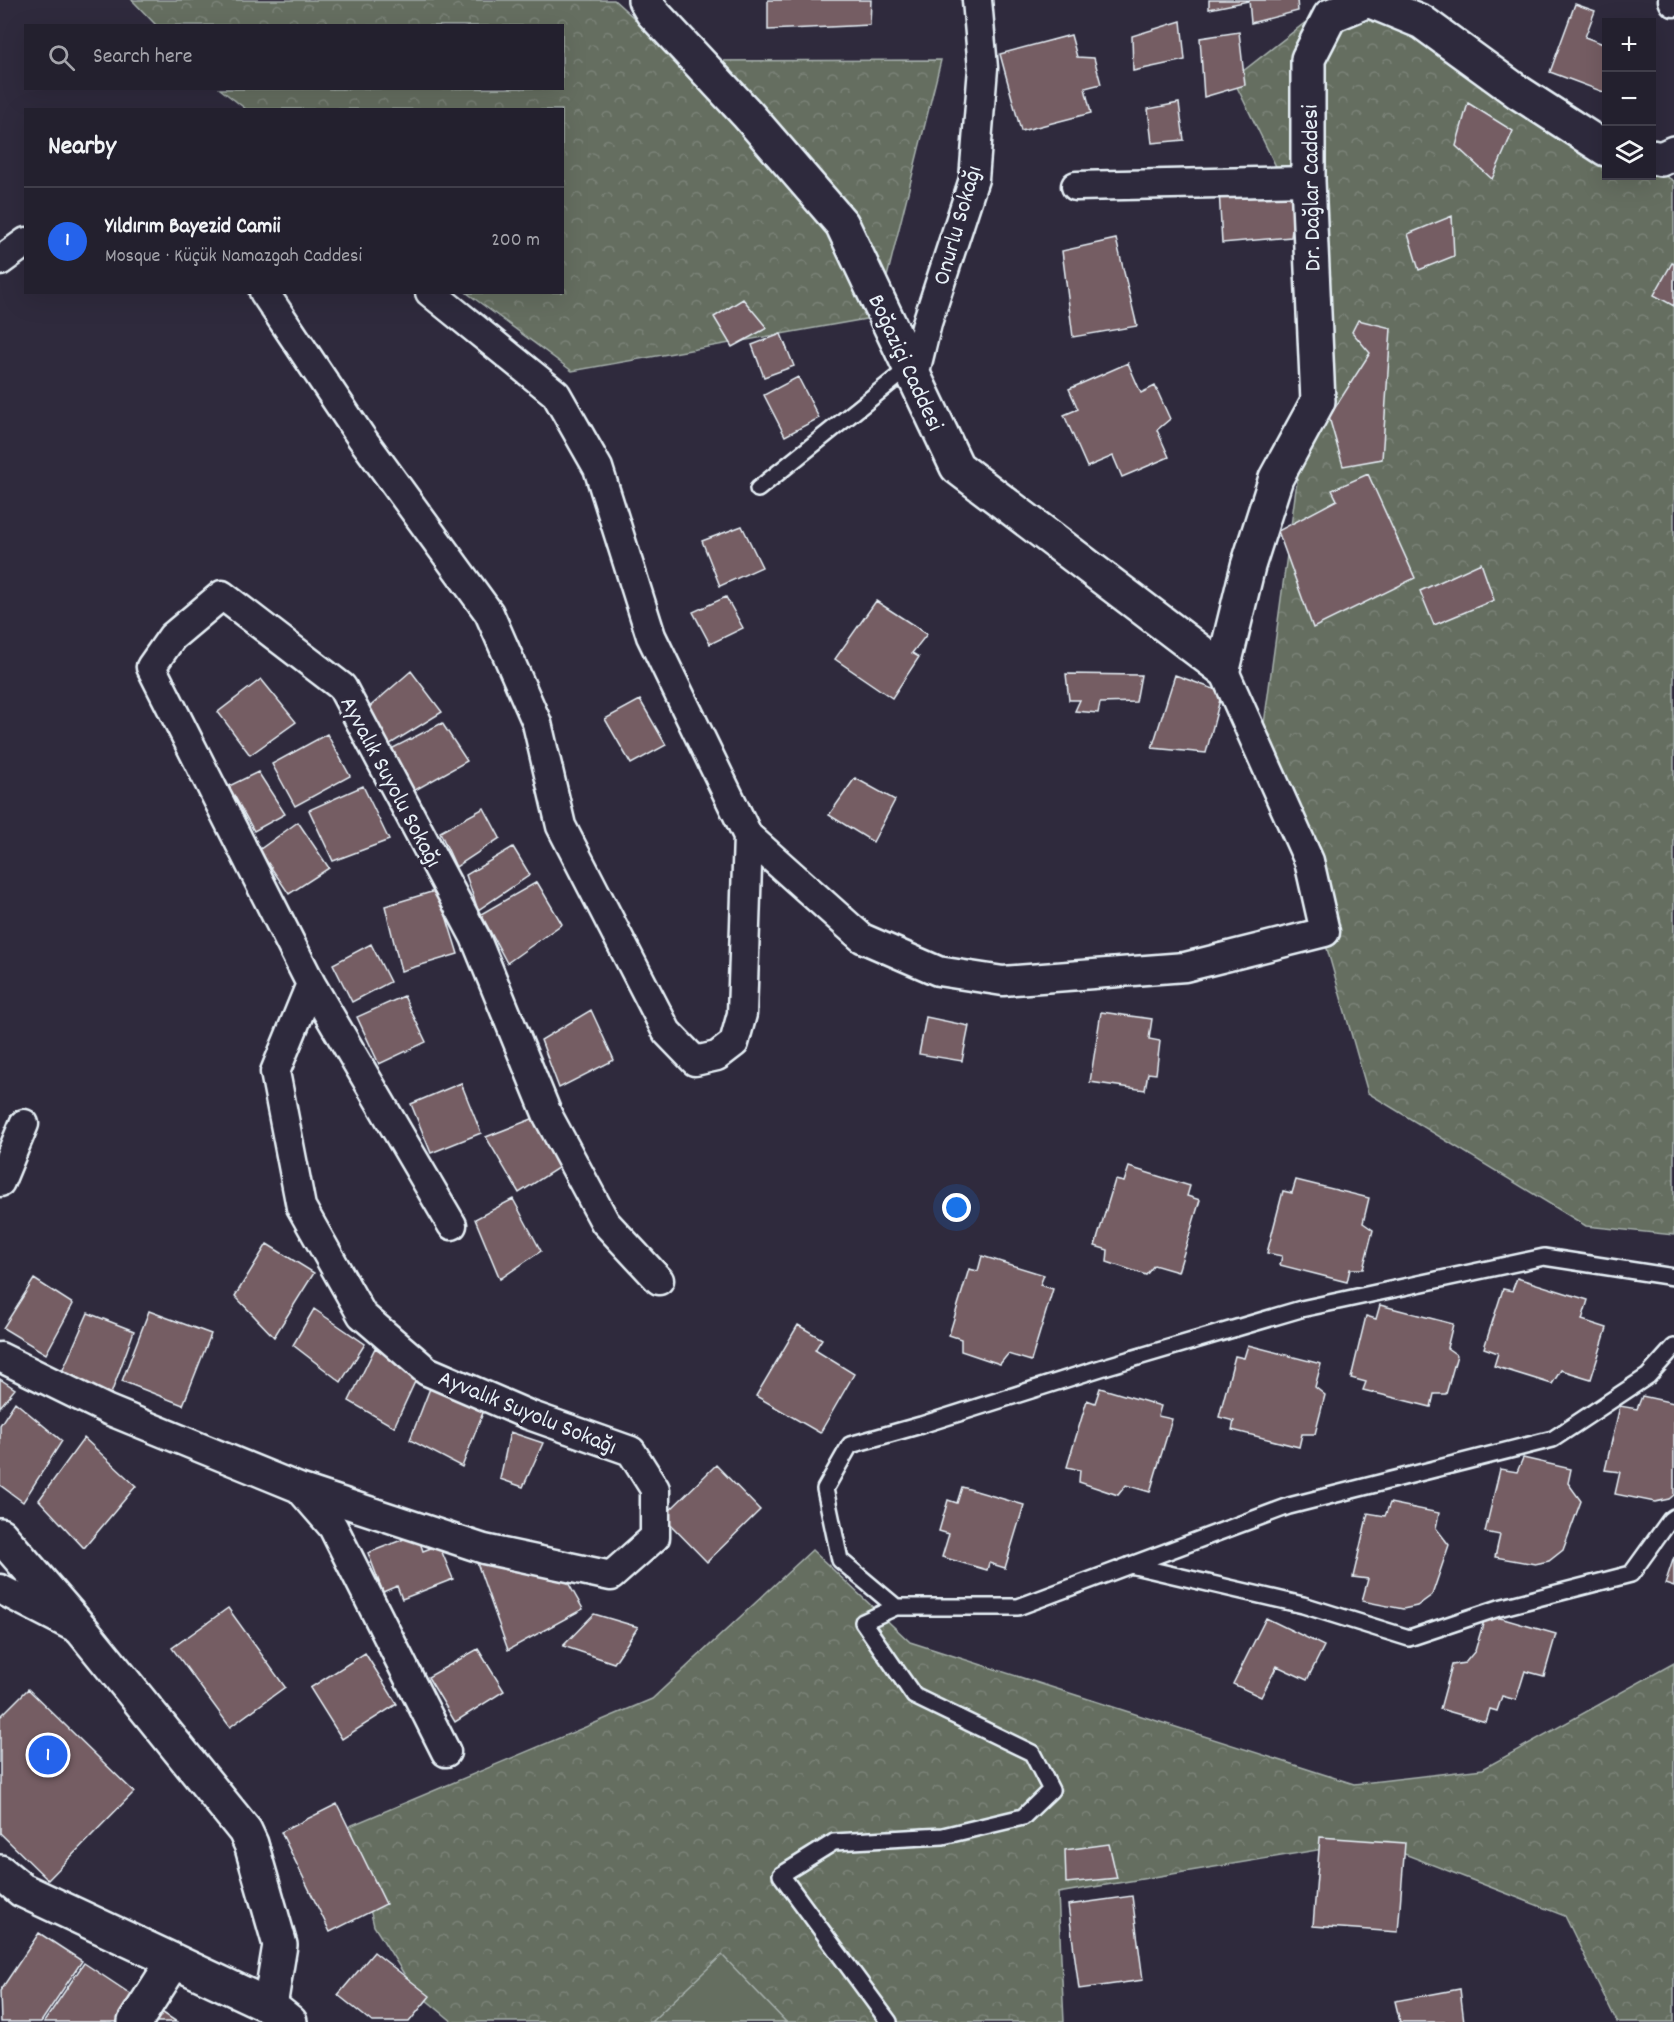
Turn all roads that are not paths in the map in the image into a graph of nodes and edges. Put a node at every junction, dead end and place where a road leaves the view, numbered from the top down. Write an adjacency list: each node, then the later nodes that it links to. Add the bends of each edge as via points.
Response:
1 (645, 0): 14 (street, Boğaziçi Caddesi, via 842,224)
2 (977, 0): 14 (street, Onurlu Sokağı, via 983,68 974,179)
3 (1602, 146): 6 (street, Dr. Dağlar Caddesi, via 1518,92 1422,22 1368,0 1330,16 1308,59)
4 (1674, 153): 5 (street)
5 (1656, 158)
6 (1308, 180): 7 (street); 16 (street, Dr. Dağlar Caddesi, via 1318,401 1276,478 1248,566)
7 (1076, 186)
8 (24, 243): 9 (street)
9 (0, 261)
10 (24, 267): 11 (street)
11 (0, 275)
12 (265, 294): 17 (street, via 361,437 489,613 537,723 561,826 667,1032 695,1060 717,1056 734,1043 742,1014)
13 (432, 294): 17 (street, via 556,394 598,468 651,636)
14 (912, 372): 15 (lane); 16 (street, Boğaziçi Caddesi, via 957,466)
15 (758, 489)
16 (1223, 669): 17 (street, via 1309,861 1325,932 1185,967 1003,981 938,971 862,938)
17 (748, 836)
18 (311, 984): 21 (street, Ayvalık Suyolu Sokağı); 23 (street, Ayvalık Suyolu Sokağı, via 151,667 172,637 222,595 342,687 475,937 548,1116 605,1222); 26 (street, Ayvalık Suyolu Sokağı, via 275,1072 302,1208 362,1315 427,1371 529,1415 631,1451 655,1489 655,1538 611,1576 484,1549)
19 (24, 1124): 20 (street)
20 (0, 1182)
21 (453, 1225)
22 (1674, 1277): 31 (lane, via 1544,1257 1301,1309 850,1445 825,1489 840,1560)
23 (659, 1280)
24 (1674, 1347): 29 (lane, via 1648,1376 1553,1439 1289,1506)
25 (0, 1357): 26 (street, Ayvalık Suyolu Sokağı, via 108,1410)
26 (299, 1488): 33 (street, Ayvalık Suyolu Sokağı, via 333,1527)
27 (1674, 1517): 29 (lane, via 1631,1574 1499,1608 1409,1638 1303,1605)
28 (0, 1535): 32 (street)
29 (1130, 1565): 31 (lane, via 1018,1607)
30 (0, 1589): 32 (street)
31 (896, 1608): 38 (lane, via 863,1622 914,1696 1032,1753 1051,1790 1023,1817 943,1836 834,1842 781,1875)
32 (83, 1632): 36 (street, via 245,1831 280,1945)
33 (446, 1752)
34 (0, 1872): 35 (street, via 22,1890)
35 (174, 1961): 36 (street); 37 (street)
36 (280, 2014)
37 (135, 2022)
38 (889, 2022)

